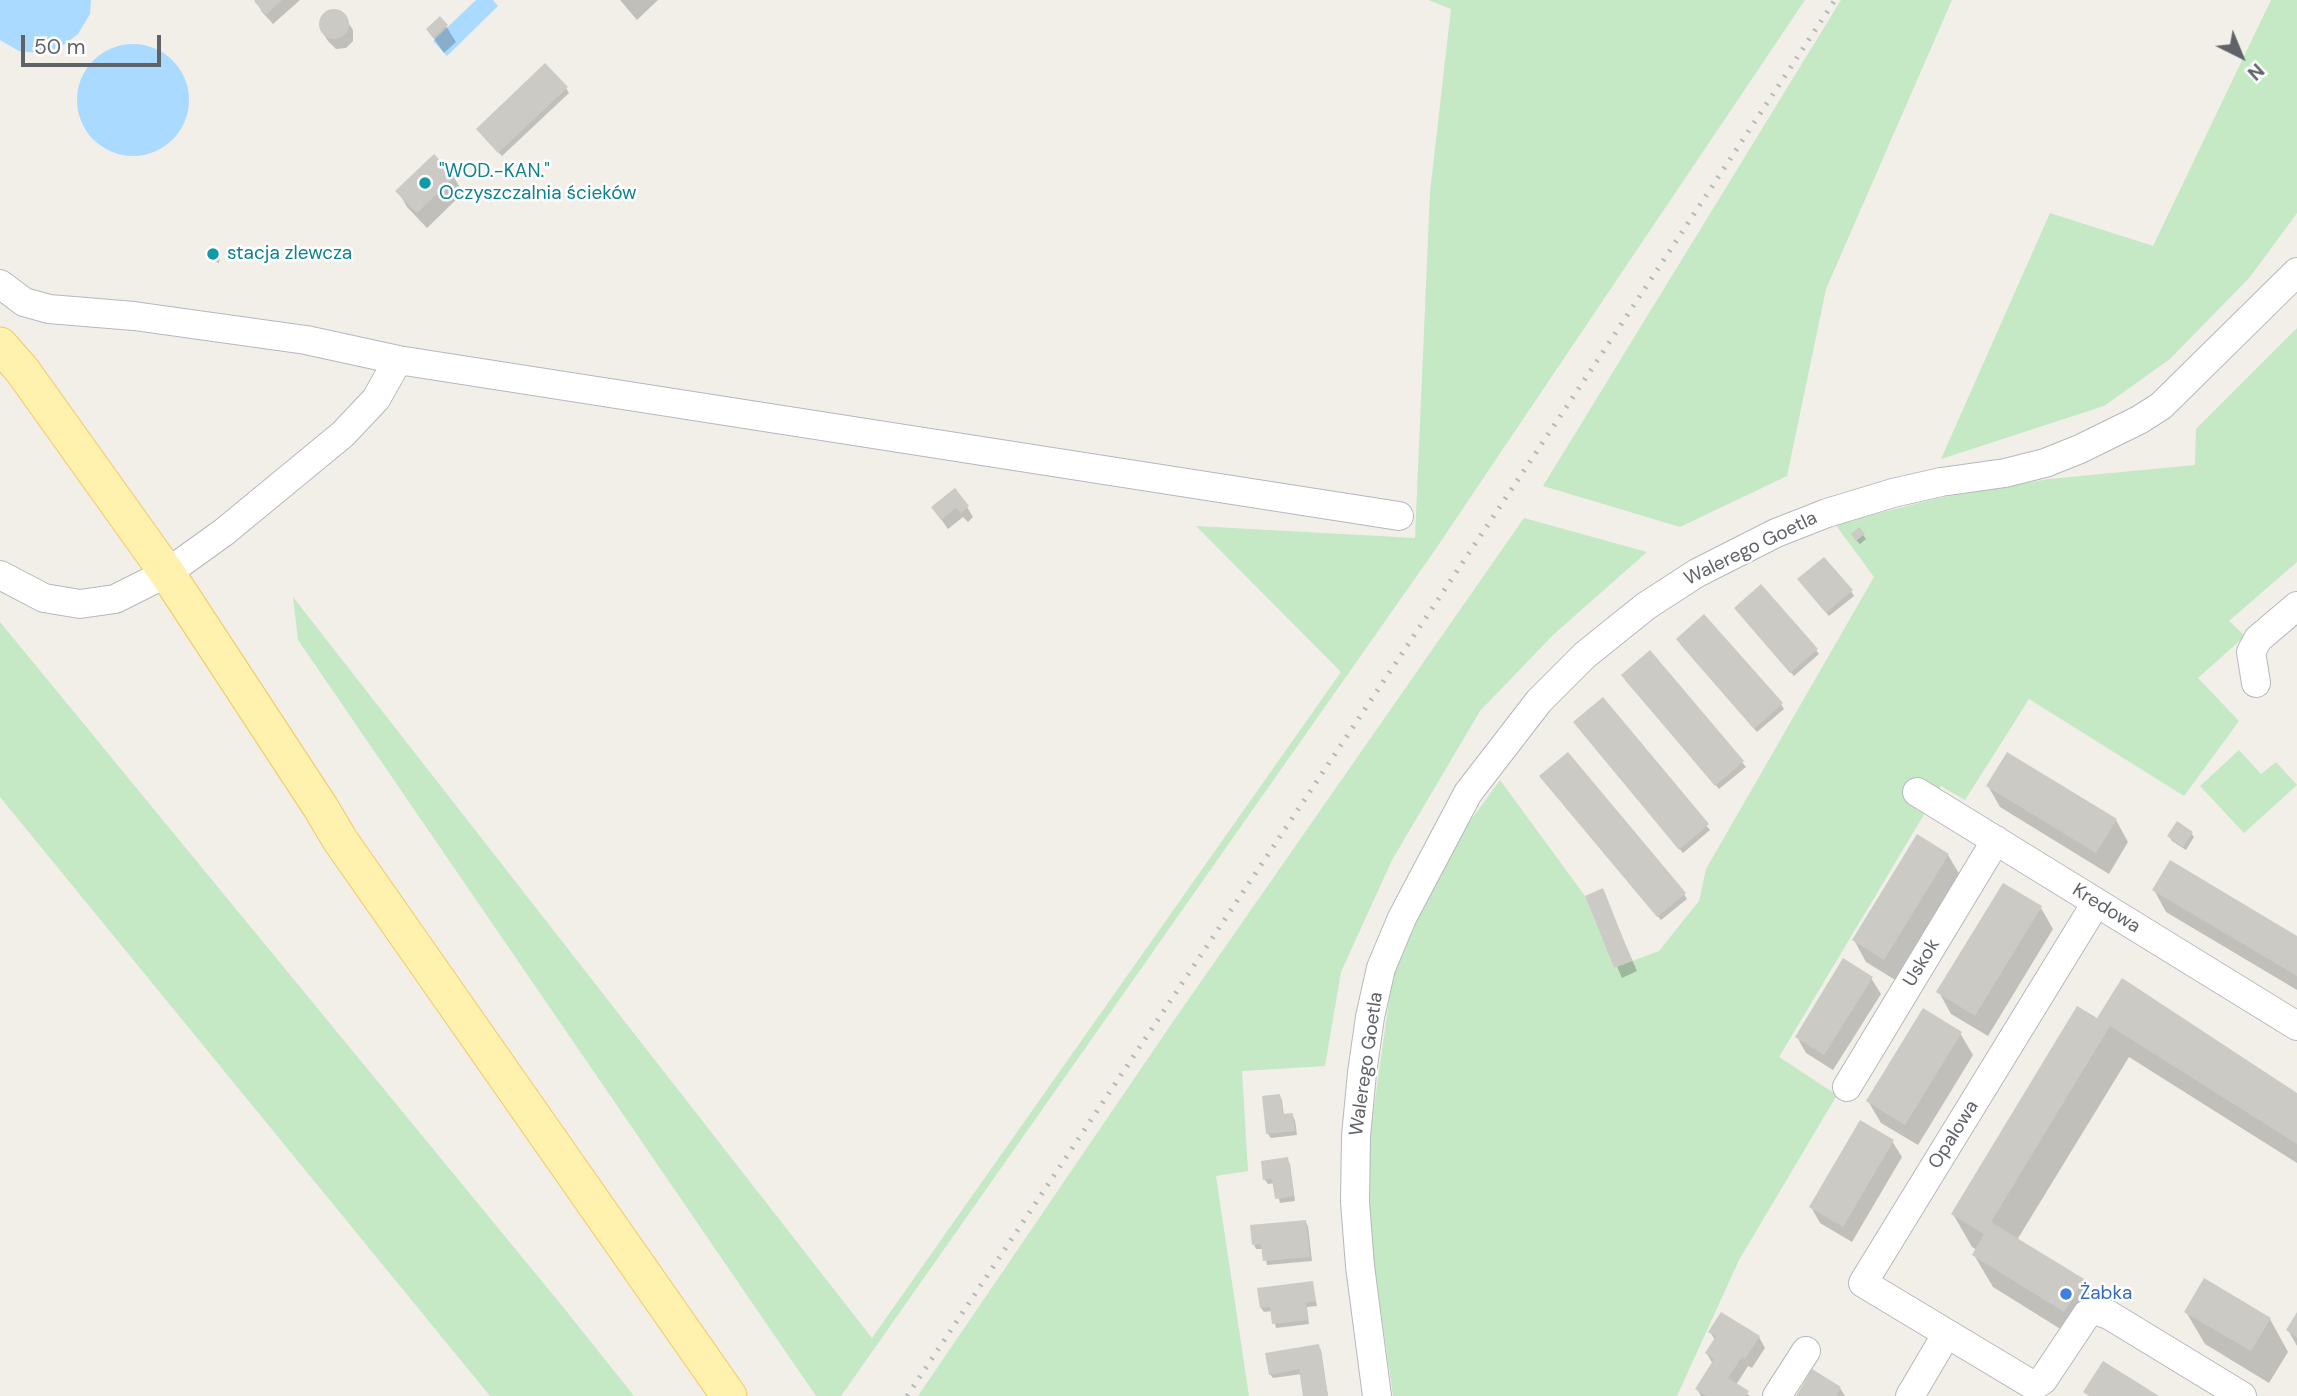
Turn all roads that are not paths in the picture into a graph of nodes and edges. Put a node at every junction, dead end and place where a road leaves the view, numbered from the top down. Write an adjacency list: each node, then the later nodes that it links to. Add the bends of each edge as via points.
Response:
1 (2295, 280): 19 (street, Walerego Goetla, via 2161,406 2139,420 2045,463 1893,493 1776,533 1646,606 1585,655 1539,701 1468,793 1381,968 1362,1073 1355,1202)
2 (0, 284): 4 (street, via 24,302 49,309 306,340)
3 (0, 345): 8 (main road, via 22,370)
4 (398, 360): 6 (street); 8 (street, via 376,399 343,434 224,532)
5 (0, 368): 8 (main road)
6 (1399, 516)
7 (0, 575): 8 (street, via 44,598 80,604 115,599)
8 (158, 577): 18 (main road, via 253,729 340,840)
9 (2297, 606): 10 (street, via 2258,639 2251,652)
10 (2256, 683)
11 (1917, 792): 12 (street, Kredowa)
12 (1996, 840): 13 (street, Kredowa); 15 (street, Uskok)
13 (2096, 903): 14 (street, Kredowa); 16 (street, Opalowa, via 1863,1283)
14 (2297, 1026)
15 (1847, 1087)
16 (1946, 1335): 21 (street); 22 (street, via 2024,1381 2037,1384 2087,1314 2101,1311)
17 (1806, 1351): 20 (street)
18 (729, 1396)
19 (1377, 1396)
20 (1777, 1396)
21 (1910, 1396)
22 (2242, 1396)

